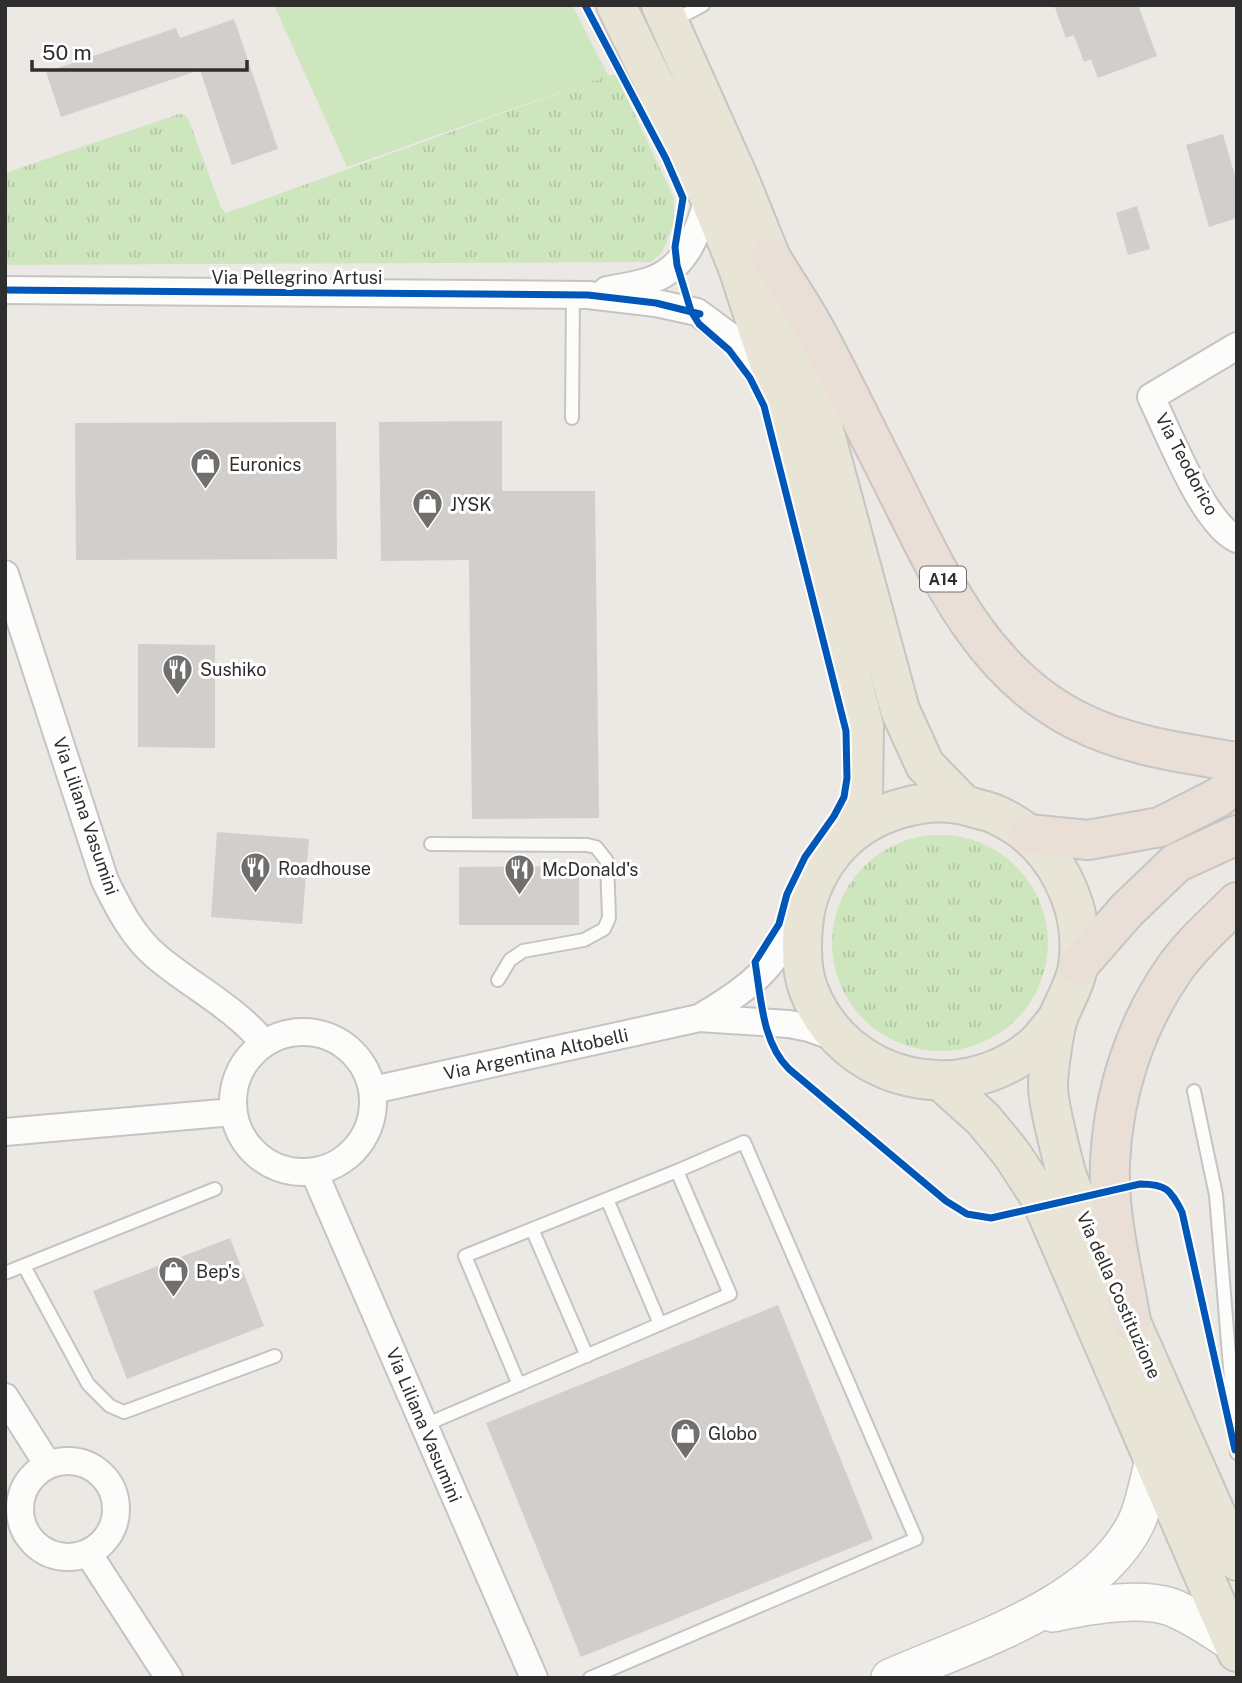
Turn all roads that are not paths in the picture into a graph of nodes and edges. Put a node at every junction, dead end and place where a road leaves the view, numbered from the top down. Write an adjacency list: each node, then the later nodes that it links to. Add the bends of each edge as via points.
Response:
1 (616, 5): 4 (main road)
2 (704, 5): 3 (lane)
3 (665, 14): 5 (main road)
4 (709, 196): 7 (street, via 696,238 677,265 655,279); 9 (main road)
5 (771, 258): 13 (highway, A14, via 813,326 951,594 988,650 1046,702 1077,721 1122,740); 15 (main road, via 811,382 900,710 925,765)
6 (5, 290): 7 (street, Via Pellegrino Artusi)
7 (580, 295): 9 (street, via 697,312 738,343); 10 (lane)
8 (1237, 346): 11 (street, Via Teodorico, via 1151,397 1195,489 1228,535)
9 (780, 396): 18 (main road, via 863,726 863,798)
10 (572, 418)
11 (1237, 539)
12 (5, 574): 27 (street, Via Liliana Vasumini, via 105,881 127,924 156,956 247,1023)
13 (1237, 762)
14 (1237, 782): 16 (highway, via 1219,797 1160,827 1088,840)
15 (963, 804): 16 (main road, via 998,815); 18 (main road, via 898,809 868,822)
16 (1028, 834): 22 (main road, via 1065,883 1077,917)
17 (1237, 835): 22 (highway, via 1176,863)
18 (842, 842): 21 (main road, via 818,874)
19 (431, 844): 23 (lane, via 587,845 596,847 607,861 609,918 604,929 584,940 523,951 510,960)
20 (1237, 902): 40 (highway, via 1175,968 1141,1027 1122,1078 1110,1165 1113,1215)
21 (804, 911): 24 (street, Via Argentina Altobelli, via 784,947 758,979); 26 (main road, via 801,951 809,991 830,1028)
22 (1078, 966): 25 (main road)
23 (498, 979)
24 (699, 1018): 26 (street, Via Argentina Altobelli, via 789,1024); 29 (street, Via Argentina Altobelli)
25 (1058, 1018): 28 (main road, via 1036,1044 1008,1064 976,1077); 40 (main road, Via della Costituzione, via 1048,1088 1067,1175)
26 (843, 1040): 28 (main road, via 861,1057 900,1076)
27 (264, 1043): 29 (street, via 285,1034 330,1036 349,1048 364,1067); 31 (street, via 239,1073)
28 (942, 1082): 48 (main road, via 983,1119 1040,1198)
29 (373, 1090): 33 (street, via 373,1112 354,1151 336,1164)
30 (1194, 1091): 47 (lane, via 1216,1195)
31 (233, 1112): 32 (street); 33 (street, via 253,1152 292,1172)
32 (5, 1132)
33 (314, 1171): 46 (street, Via Liliana Vasumini)
34 (677, 1171): 36 (lane); 41 (lane, via 730,1294); 57 (lane, via 744,1142 916,1539)
35 (215, 1189): 38 (lane)
36 (607, 1199): 37 (lane); 41 (lane)
37 (532, 1229): 43 (lane); 44 (lane, via 465,1256)
38 (24, 1266): 39 (lane); 42 (lane, via 89,1384 110,1406 124,1412)
39 (5, 1273)
40 (1131, 1321): 52 (main road, Via della Costituzione)
41 (660, 1324): 43 (lane)
42 (275, 1356)
43 (587, 1356): 44 (lane)
44 (519, 1385): 46 (lane)
45 (5, 1397): 49 (street)
46 (425, 1425): 56 (street, Via Liliana Vasumini)
47 (1237, 1453)
48 (1154, 1461): 53 (street, via 1136,1522 1113,1559 1082,1587); 54 (main road)
49 (48, 1465): 50 (street, via 28,1483); 51 (street, via 63,1461 85,1464 104,1476 112,1489 117,1504 113,1526 101,1545)
50 (14, 1526): 51 (street, via 56,1555)
51 (88, 1553): 55 (street)
52 (1237, 1561)
53 (1021, 1621): 54 (street, via 1088,1605 1129,1602 1169,1606); 58 (street)
54 (1234, 1647)
55 (169, 1678)
56 (534, 1678)
57 (590, 1678)
58 (890, 1678)

